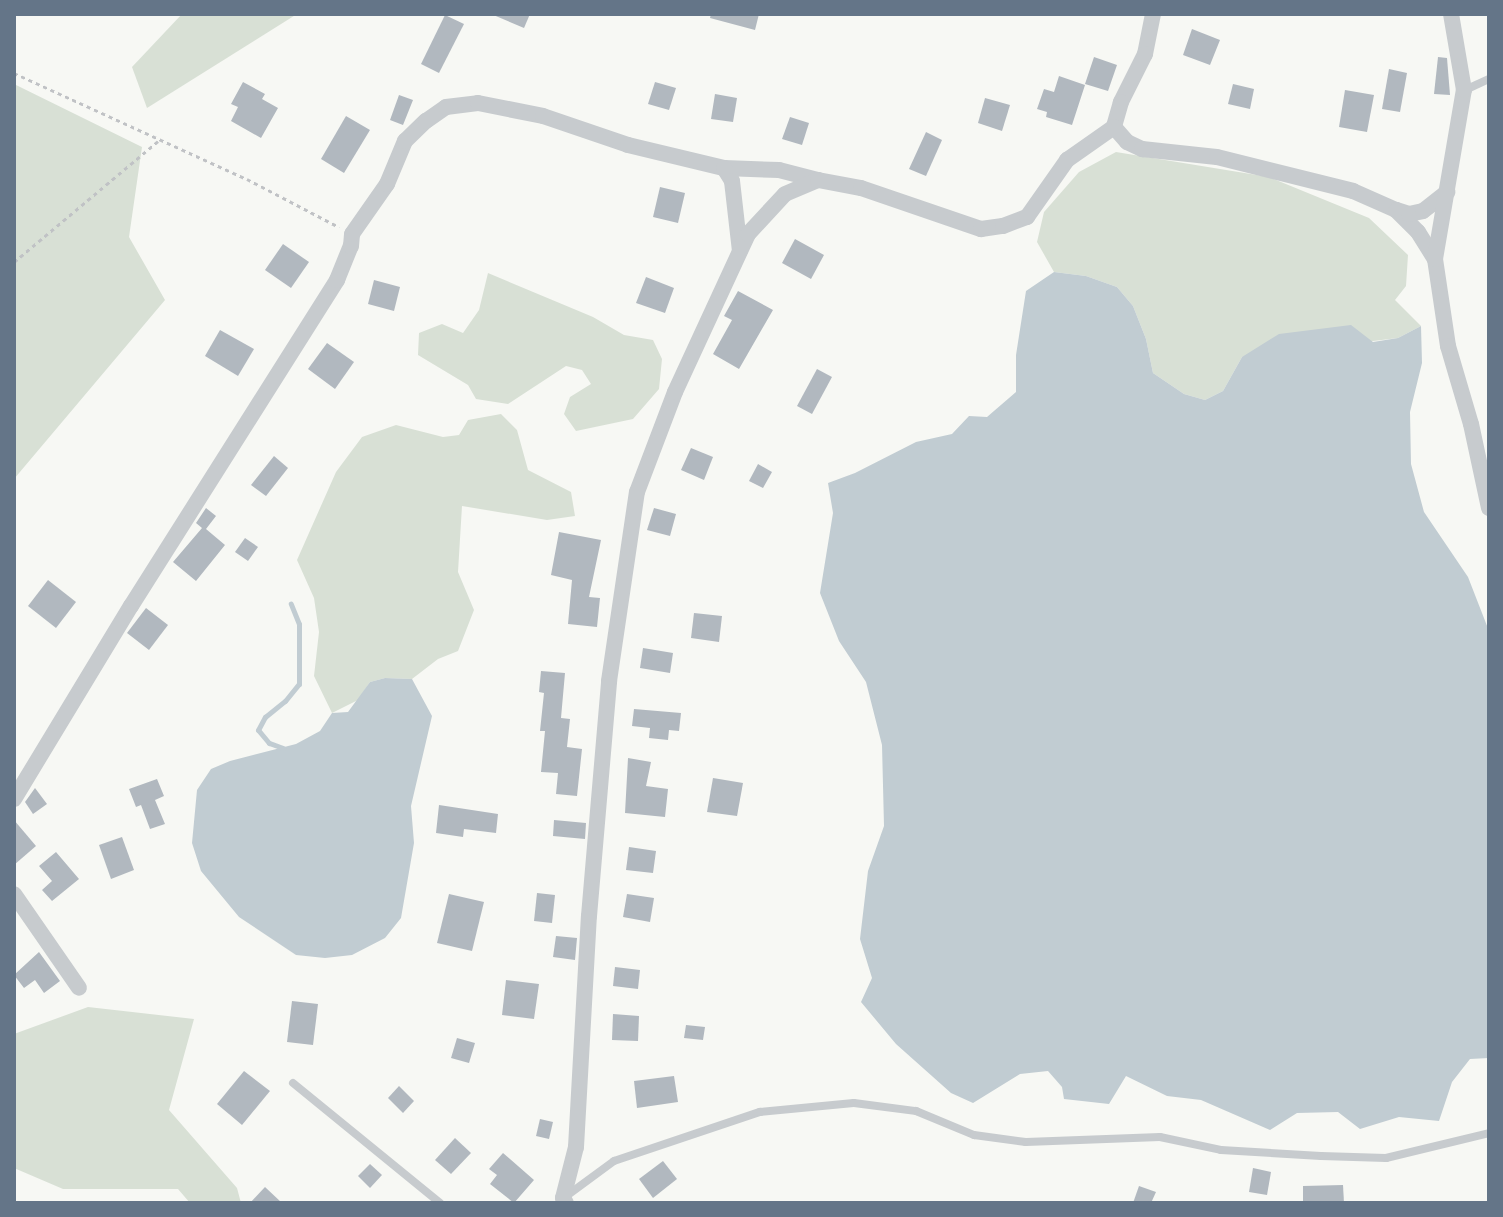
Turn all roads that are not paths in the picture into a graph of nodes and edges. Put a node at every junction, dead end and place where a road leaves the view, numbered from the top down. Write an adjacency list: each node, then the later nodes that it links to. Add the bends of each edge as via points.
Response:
1 (1153, 14): 5 (street, via 1145,54)
2 (1451, 14): 4 (street)
3 (1489, 79): 4 (lane)
4 (1464, 90): 8 (street)
5 (1114, 127): 7 (street, via 1067,160 1027,217 1003,226 981,229 861,188); 9 (street, via 1142,149 1279,170 1353,191)
6 (724, 168): 7 (street, via 779,170); 10 (street, via 732,181); 13 (street, via 628,145 543,116 478,103 446,107 405,141 387,184 352,234 337,280)
7 (818, 180): 10 (street, via 785,194 748,234)
8 (1447, 192): 9 (street, via 1423,211); 11 (street)
9 (1396, 210): 11 (street)
10 (740, 251): 18 (street, via 675,392 637,492 631,523 609,681 576,1147)
11 (1435, 259): 12 (street, via 1448,346)
12 (1489, 508)
13 (14, 799)
14 (14, 894): 15 (street)
15 (79, 988)
16 (293, 1083): 19 (lane)
17 (1489, 1133): 18 (lane, via 1386,1158 1334,1157 1221,1150 1160,1137 1026,1142 974,1135 916,1111 854,1103 760,1112 614,1161)
18 (560, 1201)
19 (440, 1203)

